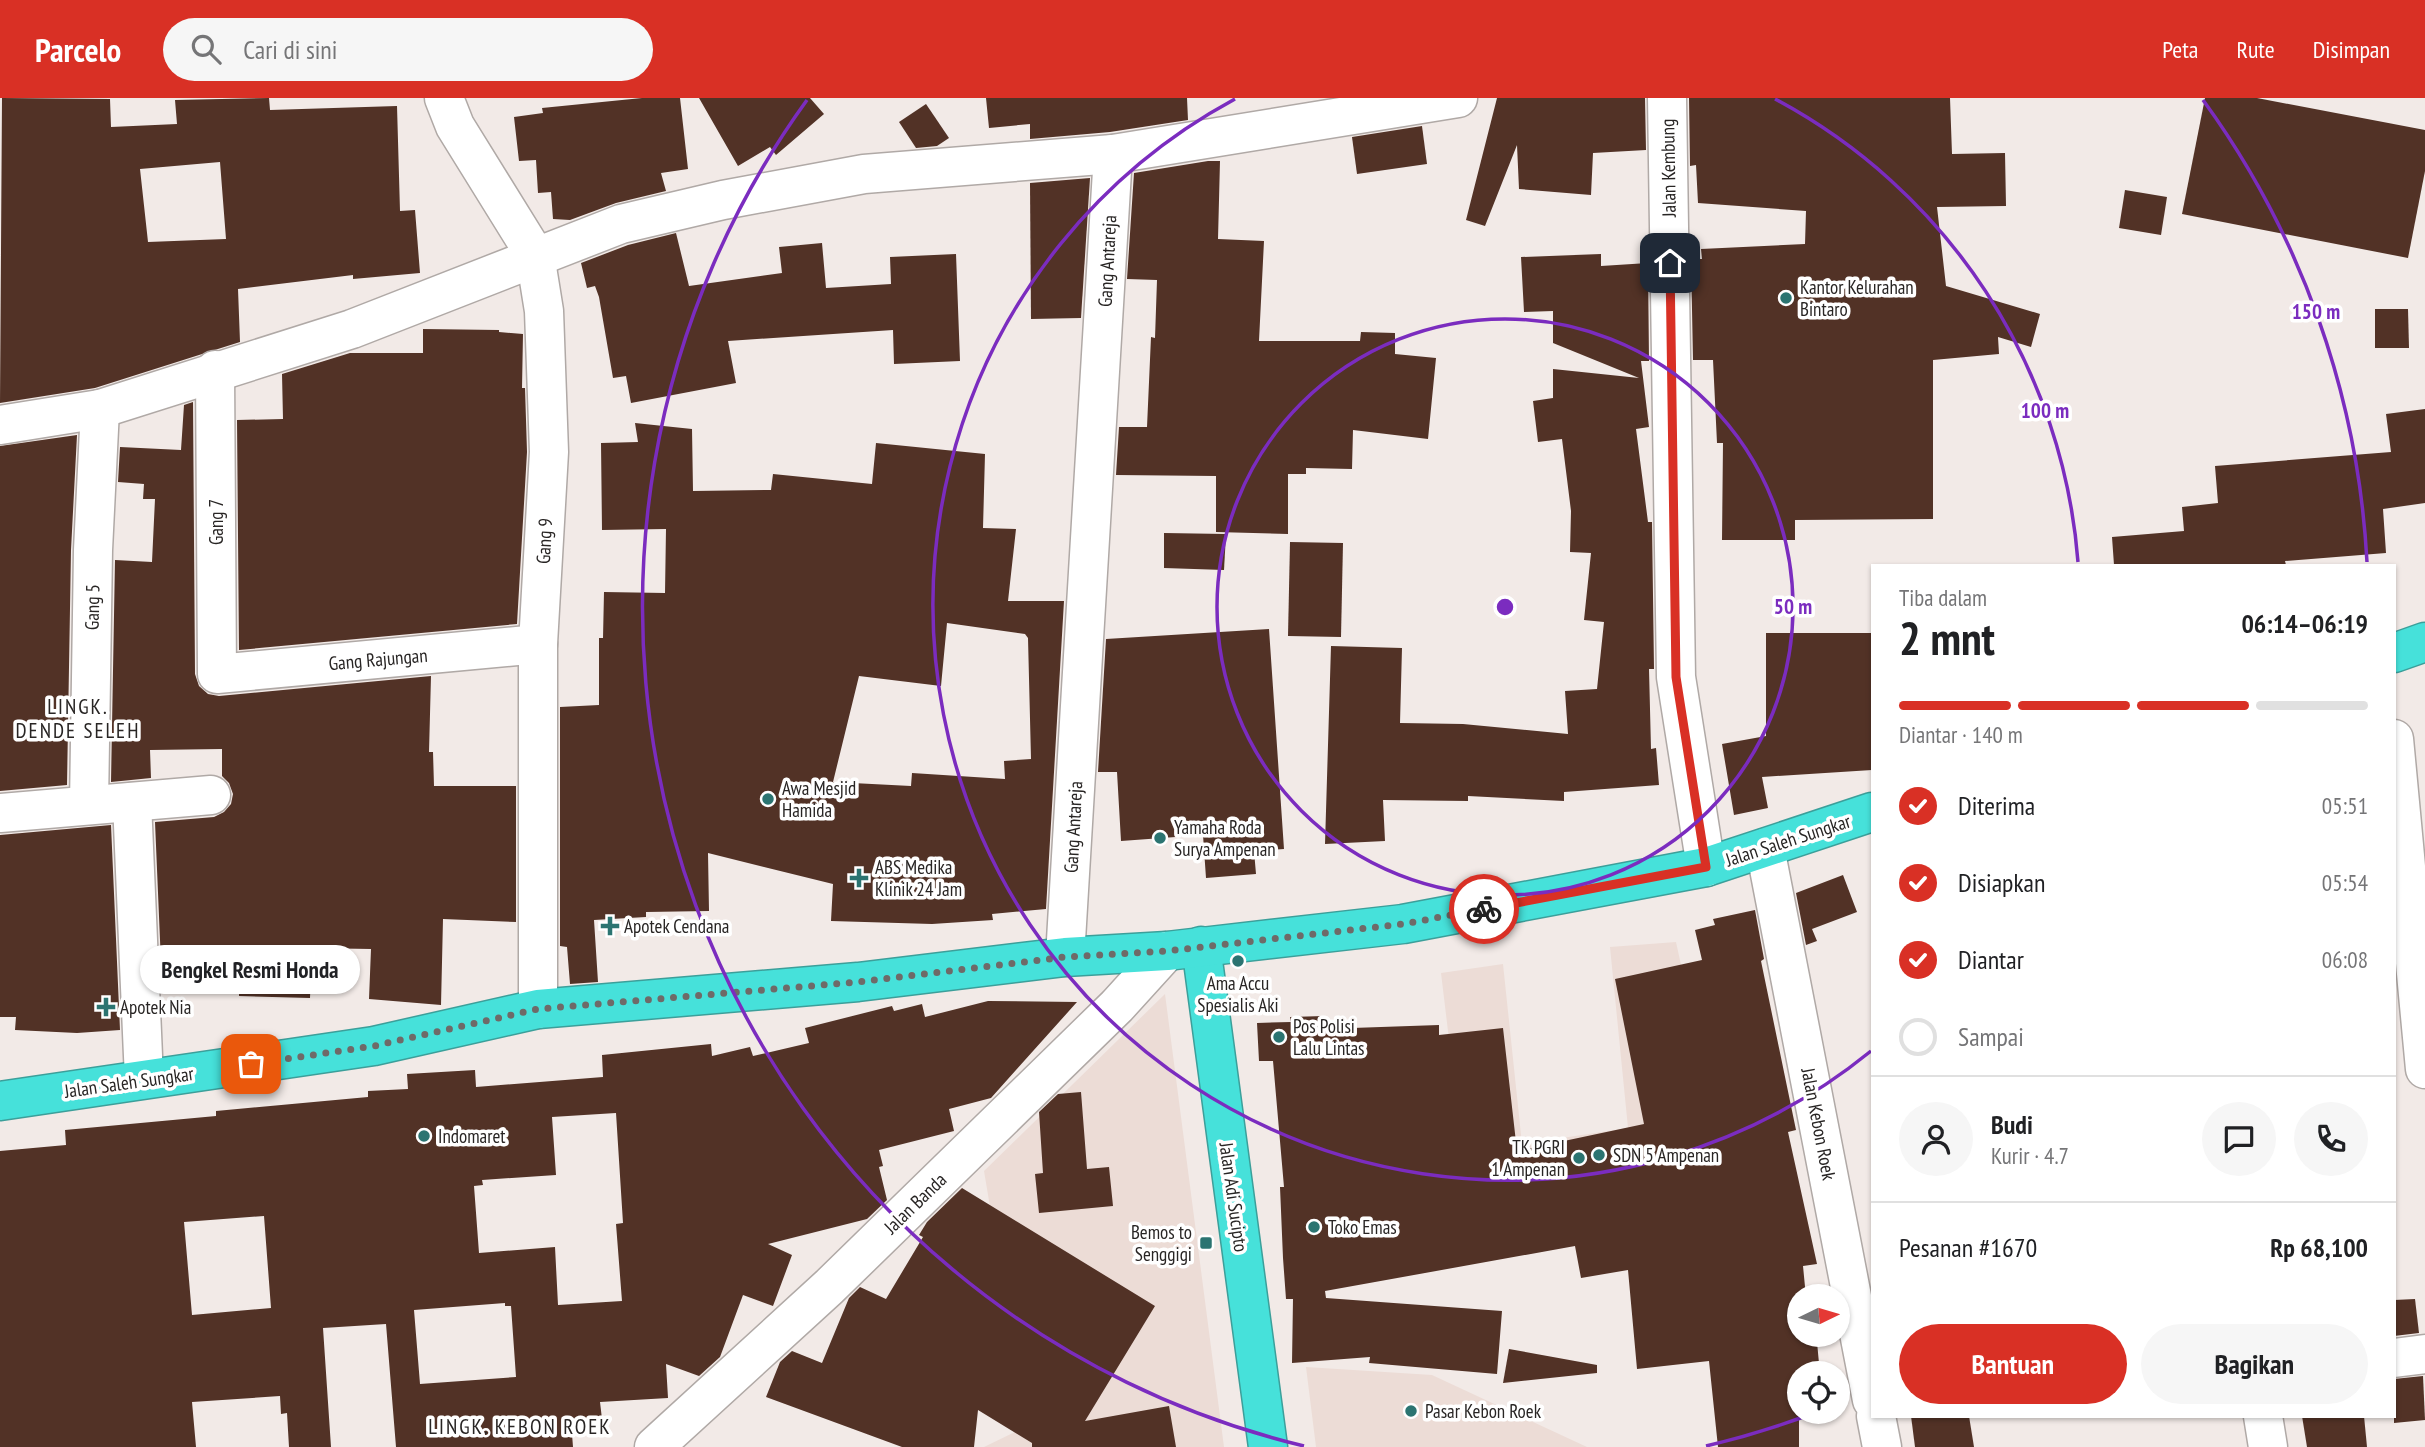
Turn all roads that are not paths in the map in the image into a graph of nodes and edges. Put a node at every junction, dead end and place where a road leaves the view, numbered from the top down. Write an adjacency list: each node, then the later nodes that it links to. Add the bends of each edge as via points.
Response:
1 (444, 98): 5 (street, Gang 9, via 455,126)
2 (1458, 98): 4 (street)
3 (1667, 98): 20 (street, Jalan Kembung, via 1676,677)
4 (1113, 154): 5 (street, via 864,174 621,224); 22 (street, Gang Antareja)
5 (535, 255): 6 (street, via 352,329); 10 (street, Gang 9, via 544,310 549,452)
6 (215, 370): 7 (street); 12 (street, Gang 7)
7 (100, 409): 8 (street); 16 (street, Gang 5)
8 (0, 425)
9 (2425, 642): 11 (highway)
10 (538, 644): 12 (street, Gang Rajungan); 23 (street, Gang 9)
11 (2396, 652)
12 (217, 674)
13 (2396, 760): 24 (street)
14 (211, 795): 15 (street)
15 (132, 802): 16 (street); 26 (street)
16 (89, 805): 18 (street)
17 (1871, 812): 19 (highway, Jalan Saleh Sungkar)
18 (0, 813)
19 (1765, 848): 20 (highway, Jalan Saleh Sungkar); 30 (street, Jalan Kebon Roek)
20 (1706, 867): 21 (highway, Jalan Saleh Sungkar, via 1403,924)
21 (1184, 949): 22 (highway, Jalan Saleh Sungkar); 33 (highway, Jalan Adi Sucipto); 34 (street, Jalan Banda, via 1117,1006 829,1287)
22 (1065, 957): 23 (highway, Jalan Saleh Sungkar, via 858,982)
23 (538, 1009): 26 (highway, Jalan Saleh Sungkar, via 374,1046)
24 (2425, 1067): 25 (street)
25 (2396, 1069)
26 (144, 1079): 27 (highway, Jalan Saleh Sungkar)
27 (0, 1101)
28 (2425, 1354): 29 (street)
29 (2396, 1358)
30 (1871, 1395)
31 (1876, 1418): 35 (street)
32 (2263, 1418): 36 (street)
33 (1274, 1445)
34 (654, 1447)
35 (1882, 1447)
36 (2268, 1447)

